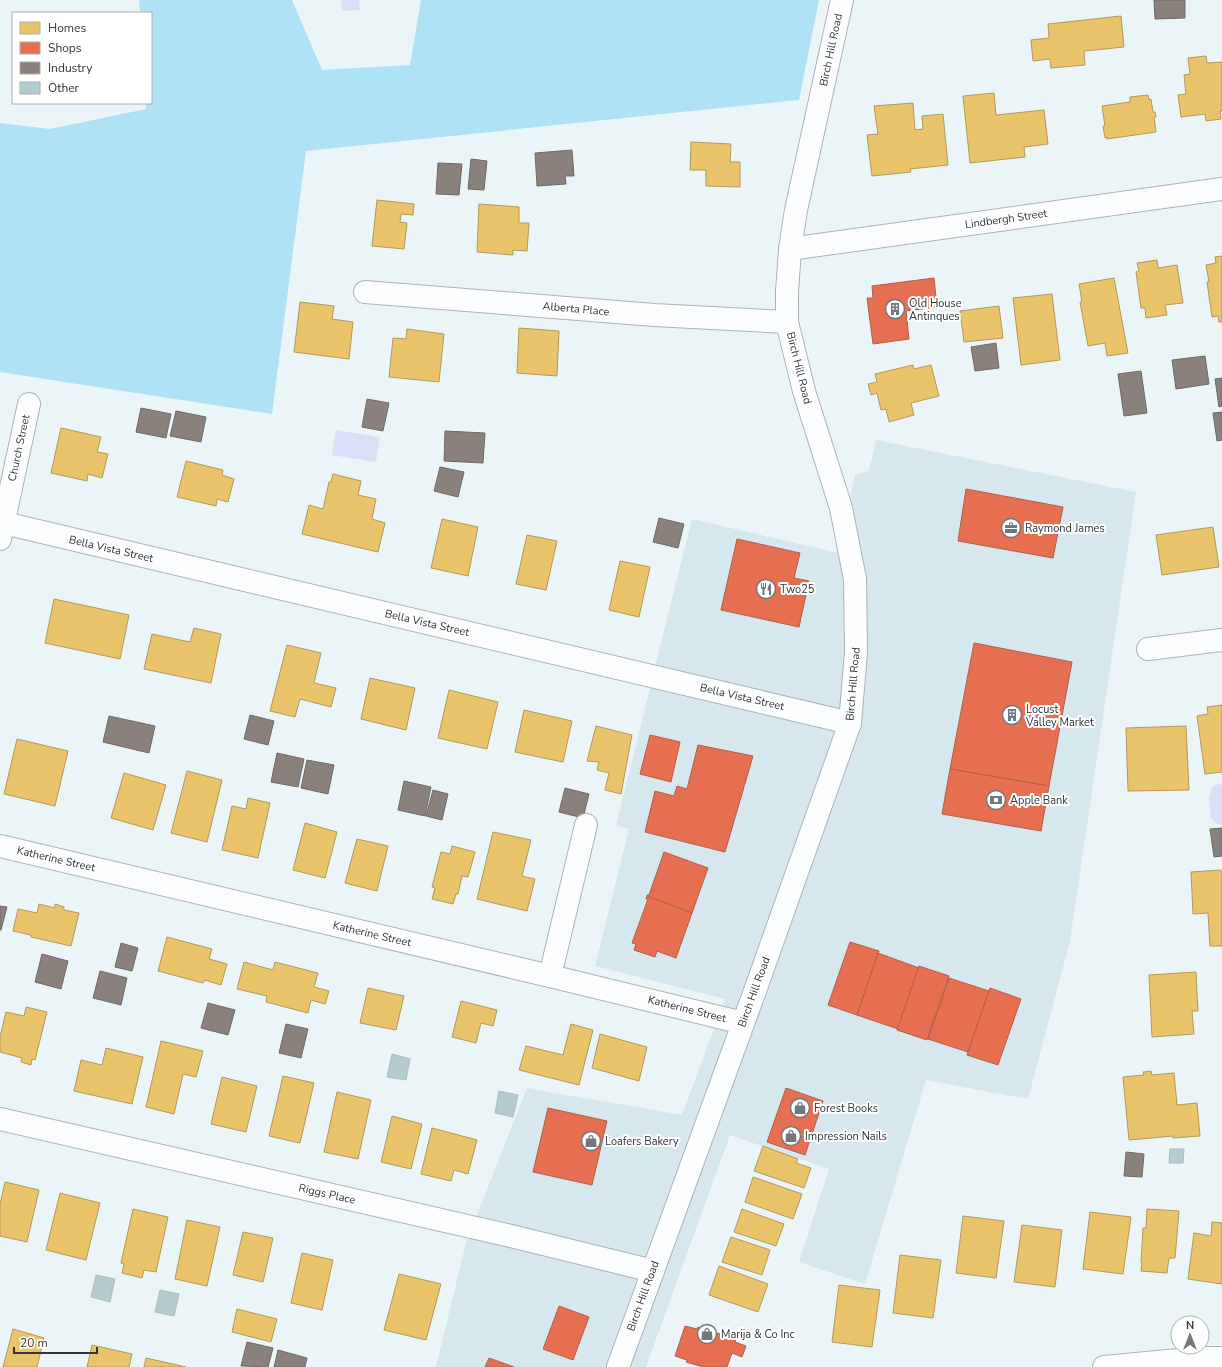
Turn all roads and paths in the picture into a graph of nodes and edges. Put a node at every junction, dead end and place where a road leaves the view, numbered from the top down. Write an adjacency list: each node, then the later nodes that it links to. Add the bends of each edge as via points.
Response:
1 (842, 0): 3 (street, Birch Hill Road, via 796,210)
2 (1222, 189): 3 (street, Lindbergh Street)
3 (790, 249): 5 (street, Birch Hill Road)
4 (366, 292): 5 (street, Alberta Place, via 654,315)
5 (787, 322): 10 (street, Birch Hill Road, via 804,391 841,508 855,579 856,652)
6 (29, 404): 7 (street, Church Street)
7 (2, 531): 10 (street, Bella Vista Street)
8 (1222, 640): 9 (street)
9 (1148, 649)
10 (850, 723): 14 (street, Birch Hill Road)
11 (586, 825): 13 (street)
12 (0, 846): 13 (street, Katherine Street)
13 (550, 976): 14 (street, Katherine Street)
14 (743, 1023): 16 (street, Birch Hill Road)
15 (0, 1119): 16 (street, Riggs Place)
16 (653, 1271): 18 (street, Birch Hill Road)
17 (1222, 1358): 19 (street)
18 (618, 1367)
19 (1104, 1367)

